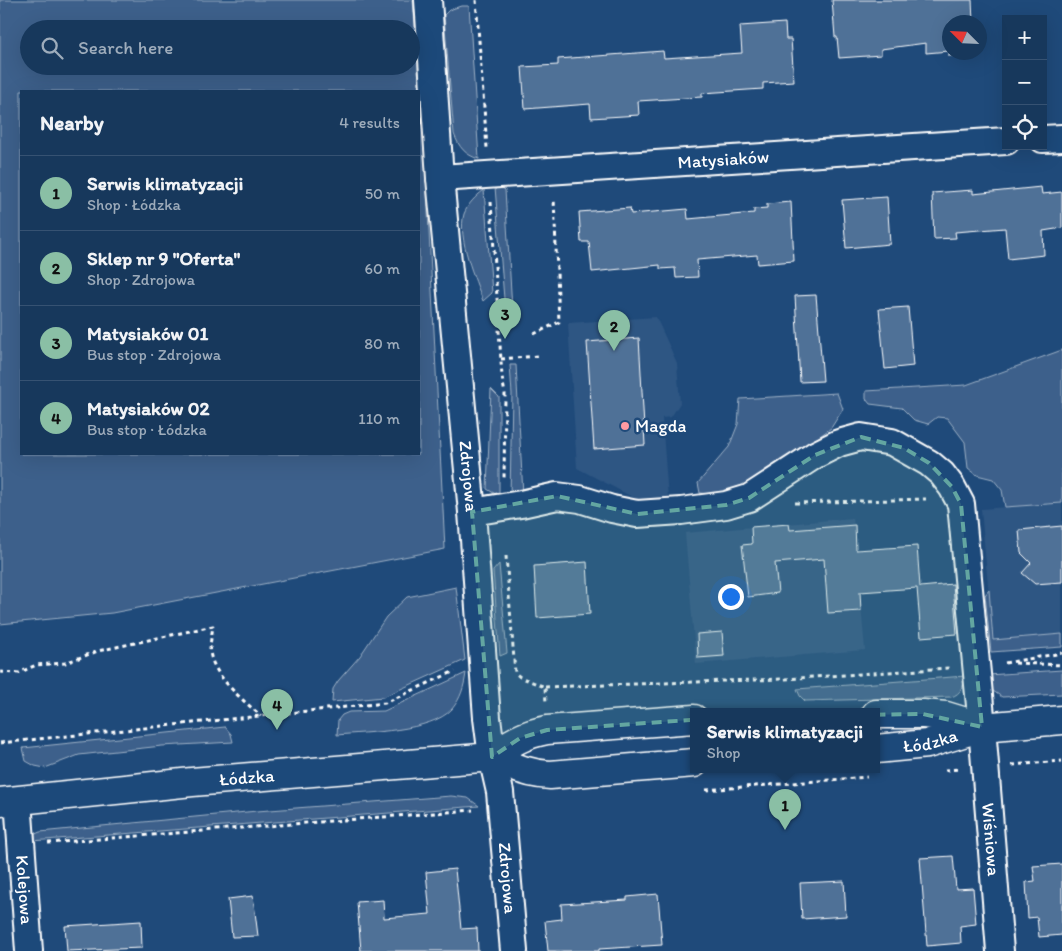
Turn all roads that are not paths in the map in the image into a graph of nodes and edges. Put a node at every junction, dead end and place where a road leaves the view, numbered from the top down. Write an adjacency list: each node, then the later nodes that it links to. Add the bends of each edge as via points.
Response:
1 (428, 0): 5 (street, Zdrojowa)
2 (1062, 138): 3 (street)
3 (1047, 139)
4 (1002, 141): 5 (street, Matysiaków)
5 (440, 178): 6 (street, Zdrojowa)
6 (472, 512): 10 (street, Wiśniowa, via 557,496 637,514 726,505 750,498 839,443 861,437 892,442 942,474 961,504); 12 (street, Zdrojowa)
7 (880, 714): 10 (main road, Łódzka, via 946,716)
8 (690, 719): 12 (main road, via 547,730 520,738)
9 (1062, 720): 10 (main road, Łódzka)
10 (982, 727): 11 (main road, Łódzka, via 927,744); 17 (street, Wiśniowa)
11 (880, 749)
12 (492, 757): 13 (main road, Łódzka, via 527,772 550,775); 14 (main road, Łódzka); 16 (street, Zdrojowa, via 502,808)
13 (690, 763)
14 (9, 801): 15 (street, Kolejowa)
15 (29, 951)
16 (514, 951)
17 (1000, 951)

